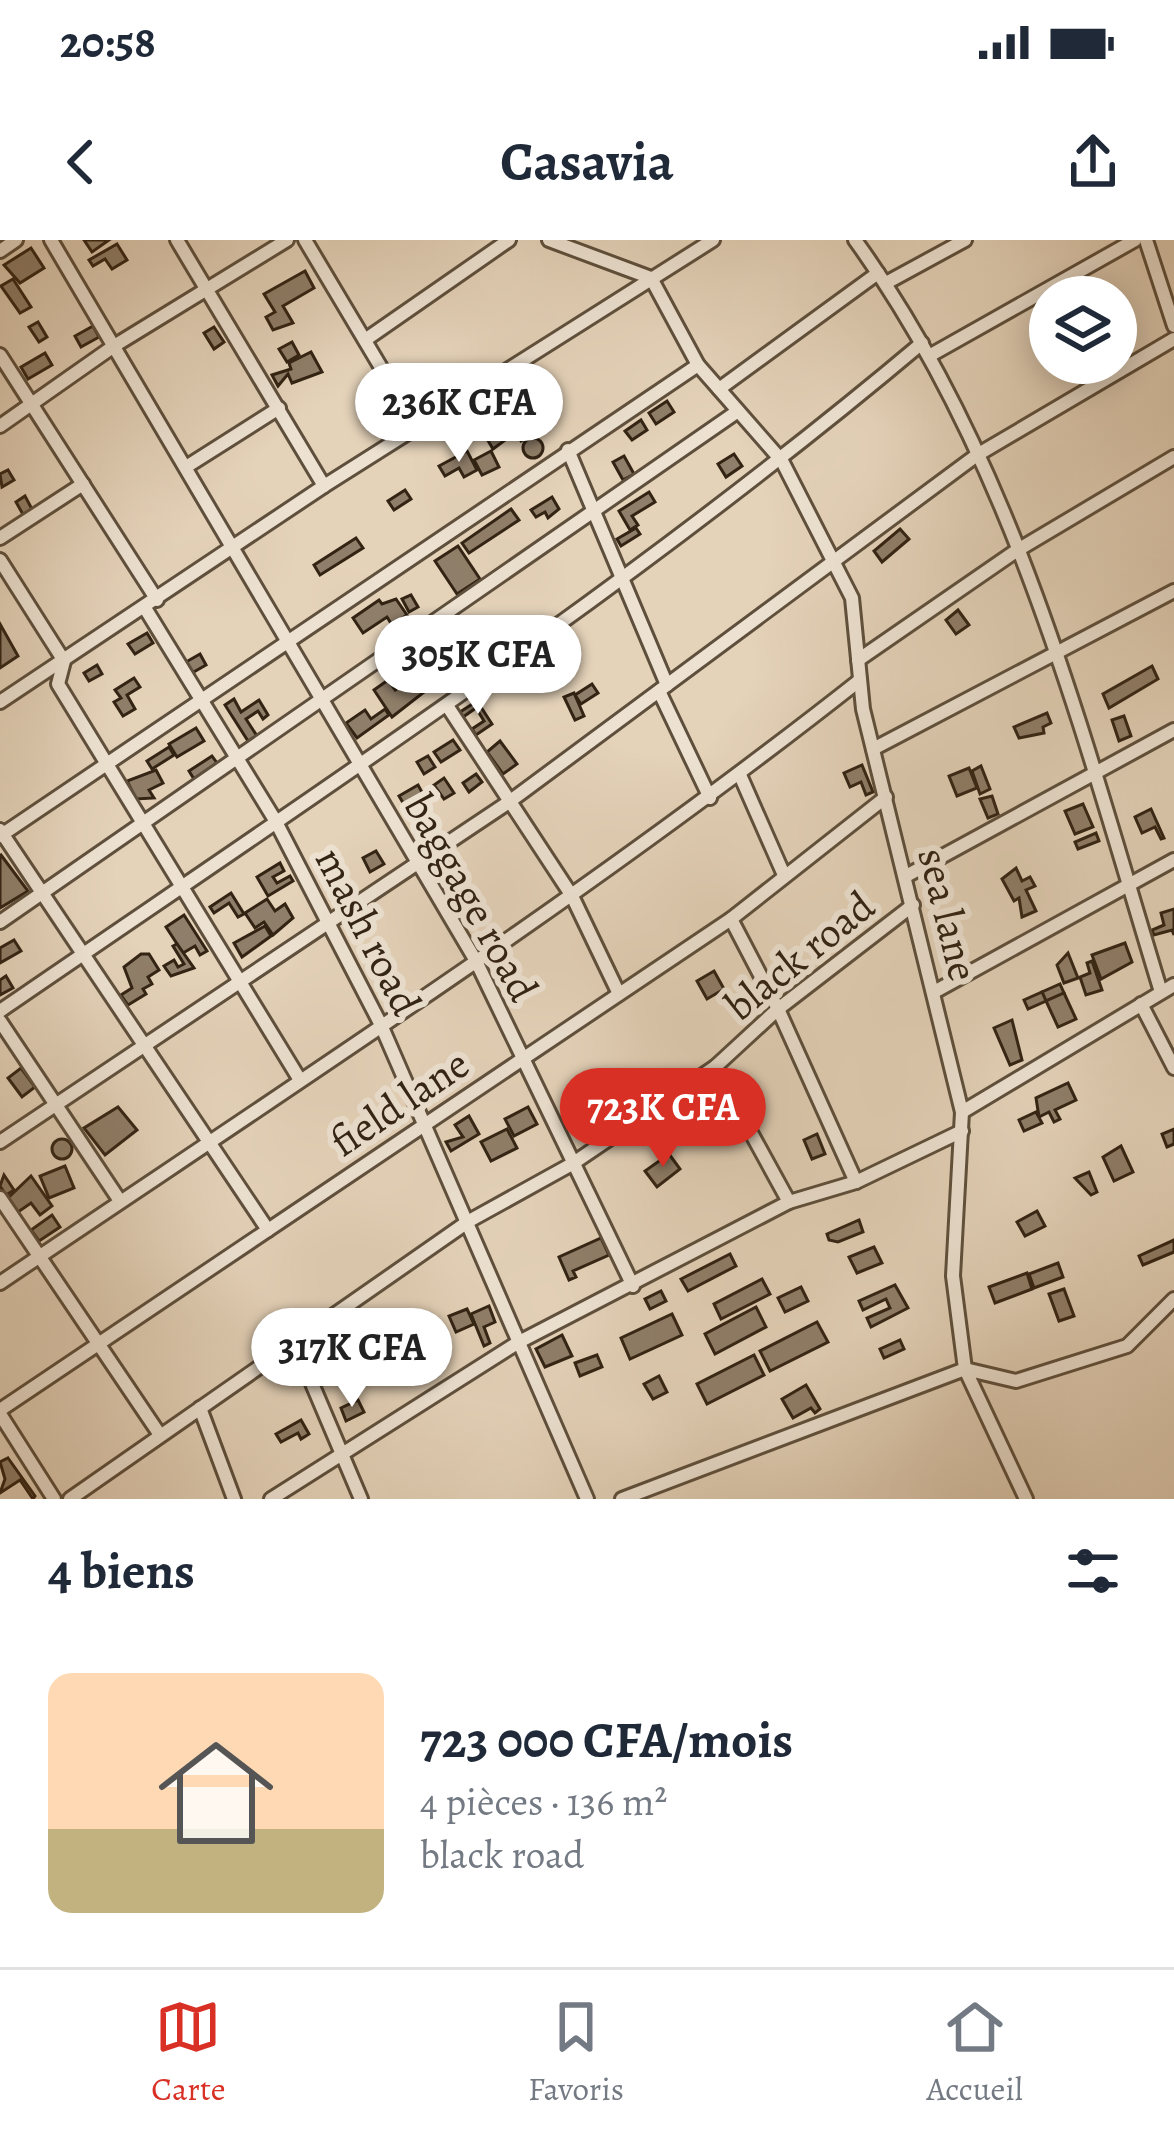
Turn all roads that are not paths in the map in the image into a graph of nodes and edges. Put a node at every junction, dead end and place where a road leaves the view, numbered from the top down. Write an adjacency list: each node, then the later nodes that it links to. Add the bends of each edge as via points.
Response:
1 (16, 240): 13 (street)
2 (51, 240): 20 (street, baggage road)
3 (177, 240): 16 (street)
4 (286, 240): 16 (street)
5 (305, 240): 19 (street)
6 (509, 240): 19 (street)
7 (549, 240): 14 (street)
8 (713, 240): 14 (street)
9 (855, 240): 15 (street)
10 (964, 240): 15 (street)
11 (1135, 240): 21 (street)
12 (1147, 240): 17 (street)
13 (0, 250)
14 (651, 278): 23 (street, sea lane); 29 (street)
15 (882, 278): 21 (street); 24 (street)
16 (208, 288): 20 (street); 26 (street)
17 (1174, 326)
18 (1174, 339): 31 (street)
19 (364, 340): 29 (street)
20 (114, 346): 25 (street); 34 (street, baggage road)
21 (925, 350): 31 (street); 33 (street)
22 (0, 355): 25 (street, mash road)
23 (698, 365): 24 (street, sea lane); 30 (street)
24 (718, 389): 27 (street, sea lane)
25 (32, 405): 28 (street); 35 (street, mash road)
26 (279, 408): 34 (street); 36 (street)
27 (738, 411): 33 (street, sea lane); 37 (street)
28 (0, 426)
29 (417, 428): 36 (street)
30 (568, 449): 37 (street); 46 (street)
31 (977, 455): 40 (street); 41 (street)
32 (1174, 457): 40 (street)
33 (782, 461): 41 (street, sea lane); 43 (street)
34 (186, 466): 39 (street, baggage road)
35 (83, 484): 38 (street); 45 (street, mash road)
36 (324, 486): 39 (street)
37 (598, 512): 43 (street); 53 (street)
38 (0, 538)
39 (232, 545): 45 (street); 46 (street, baggage road)
40 (1016, 551): 47 (street); 49 (street)
41 (832, 559): 49 (street, sea lane, via 853,598); 51 (street)
42 (0, 560): 48 (street)
43 (620, 580): 51 (street); 55 (street)
44 (1174, 591): 47 (street)
45 (151, 604): 48 (street); 52 (street, mash road)
46 (287, 642): 52 (street); 53 (street, baggage road)
47 (1056, 656): 57 (street); 62 (street)
48 (64, 661): 54 (street); 59 (street, via 58,684)
49 (858, 661): 50 (street, sea lane)
50 (860, 680): 57 (street, sea lane); 61 (street)
51 (663, 688): 64 (street); 65 (street)
52 (199, 699): 58 (street, mash road); 59 (street)
53 (321, 699): 58 (street); 60 (street, baggage road)
54 (0, 702)
55 (448, 707): 60 (street); 65 (street)
56 (1174, 730): 62 (street)
57 (873, 748): 63 (street, sea lane)
58 (235, 760): 66 (street, mash road); 67 (street)
59 (107, 762): 67 (street); 68 (street)
60 (360, 765): 66 (street); 69 (street, baggage road)
61 (740, 775): 64 (street); 71 (street)
62 (1094, 776): 72 (street); 73 (street)
63 (886, 797): 71 (street, field lane); 72 (street, sea lane)
64 (710, 798): 76 (street)
65 (509, 802): 69 (street); 76 (street)
66 (275, 820): 74 (street); 79 (street, mash road)
67 (143, 824): 74 (street); 75 (street)
68 (1, 834): 75 (street)
69 (418, 860): 79 (street); 82 (street, baggage road)
70 (1174, 860): 73 (street)
71 (784, 875): 78 (street, field lane)
72 (906, 876): 77 (street, sea lane)
73 (1128, 885): 84 (street); 85 (street)
74 (182, 888): 81 (street); 83 (street)
75 (42, 893): 80 (street); 81 (street)
76 (572, 896): 82 (street); 86 (street)
77 (914, 905): 85 (street, sea lane); 88 (street, black road)
78 (731, 920): 86 (street, field lane); 88 (street)
79 (326, 921): 83 (street); 91 (street, mash road)
80 (0, 922)
81 (85, 953): 89 (street); 92 (street)
82 (476, 961): 91 (street); 93 (street, baggage road)
83 (239, 980): 92 (street); 96 (street)
84 (1167, 988): 87 (street)
85 (934, 992): 98 (street, sea lane)
86 (619, 994): 93 (street, field lane)
87 (1141, 1004): 95 (street); 98 (street)
88 (778, 1009): 94 (street, black road); 104 (street)
89 (0, 1012)
90 (0, 1022): 97 (street)
91 (381, 1025): 96 (street); 99 (street, mash road)
92 (144, 1044): 97 (street); 102 (street)
93 (520, 1060): 99 (street, field lane); 103 (street, baggage road)
94 (715, 1067): 103 (street, black road); 107 (street)
95 (1174, 1068)
96 (300, 1080): 102 (street)
97 (54, 1105): 101 (street); 106 (street)
98 (962, 1112): 100 (street, sea lane)
99 (428, 1123): 108 (street, mash road); 109 (street, field lane)
100 (962, 1131): 104 (street); 117 (street, sea lane, via 952,1276)
101 (0, 1142)
102 (208, 1143): 106 (street); 109 (street)
103 (572, 1164): 108 (street, black road); 112 (street, baggage road)
104 (856, 1182): 107 (street)
105 (0, 1198): 110 (street)
106 (120, 1202): 110 (street)
107 (789, 1202): 112 (street)
108 (469, 1221): 114 (street, black road); 115 (street, mash road)
109 (268, 1230): 116 (street, field lane)
110 (39, 1257): 111 (street); 116 (street)
111 (0, 1283)
112 (633, 1286): 115 (street)
113 (1174, 1299): 117 (street, via 1127,1346 1016,1381)
114 (294, 1341): 118 (street, black road); 121 (street)
115 (520, 1342): 121 (street); 127 (street, mash road)
116 (96, 1346): 119 (street, field lane); 120 (street)
117 (965, 1369): 128 (street); 129 (street, sea lane)
118 (200, 1408): 120 (street, black road); 124 (street)
119 (0, 1412): 122 (street)
120 (160, 1436): 123 (street, black road)
121 (342, 1452): 125 (street); 126 (street)
122 (54, 1499)
123 (70, 1499)
124 (234, 1499)
125 (271, 1499)
126 (361, 1499)
127 (586, 1499)
128 (622, 1499)
129 (1026, 1499)

